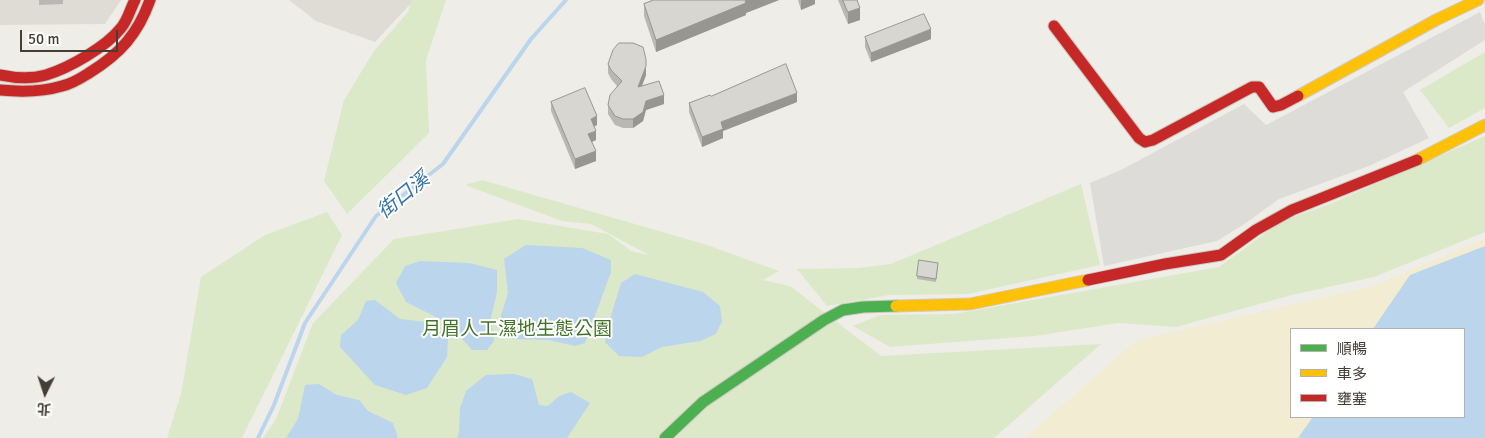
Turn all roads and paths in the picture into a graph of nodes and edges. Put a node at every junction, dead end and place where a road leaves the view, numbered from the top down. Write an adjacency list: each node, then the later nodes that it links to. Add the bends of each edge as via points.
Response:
1 (135, 0): 5 (street, via 121,28 81,59 46,75)
2 (150, 0): 6 (street, via 132,36 113,58 84,76 68,84 28,92)
3 (1478, 0): 4 (street, via 1281,106 1273,107 1259,87 1252,87 1145,142)
4 (1054, 26)
5 (0, 75)
6 (0, 90)
7 (1485, 125): 8 (street, via 1422,158 1292,210 1221,255 970,304 863,306 843,310 703,402)
8 (665, 438)

